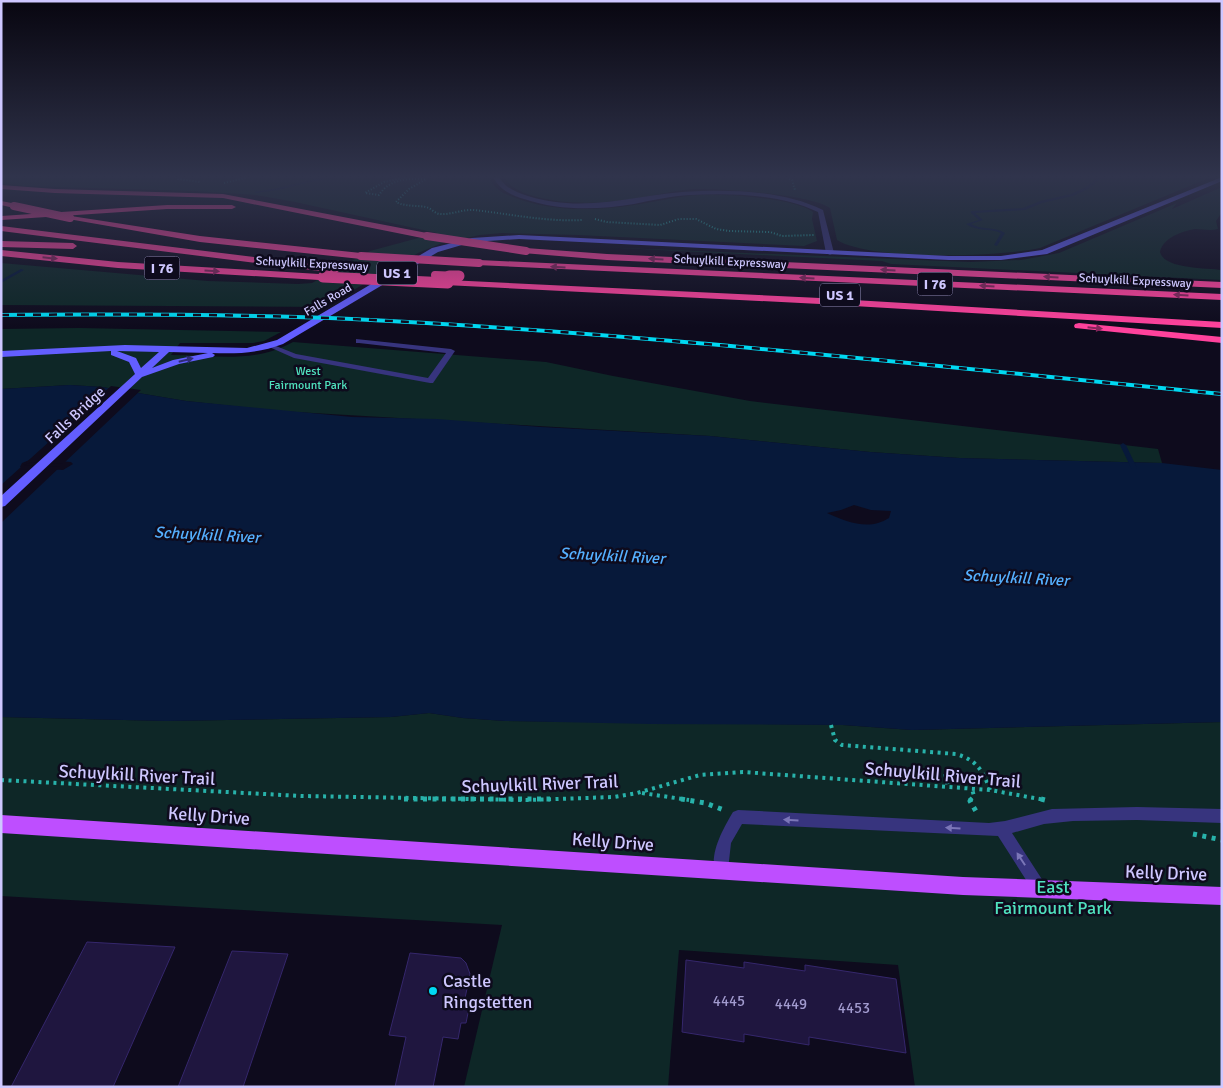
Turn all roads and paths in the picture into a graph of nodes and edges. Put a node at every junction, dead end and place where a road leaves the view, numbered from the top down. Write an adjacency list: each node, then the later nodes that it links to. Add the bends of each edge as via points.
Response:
1 (118, 226): 11 (highway, Schuylkill Expressway / I 76, one-way to 1, bridge, via 361,256 200,239)
2 (378, 226): 7 (highway, US 1, bridge)
3 (824, 226): 9 (street)
4 (1108, 226): 9 (main road, Falls Road, via 1034,254 1001,258)
5 (1, 228): 10 (highway)
6 (1, 244): 10 (highway, US 1, via 82,247 234,264)
7 (526, 251): 11 (highway); 12 (highway, US 1, one-way to 7)
8 (1, 253): 14 (highway, Schuylkill Expressway / I 76, one-way to 14, bridge, via 118,265 322,277)
9 (830, 253): 19 (main road, Falls Road, via 513,237 472,240 427,254)
10 (336, 270): 15 (highway, US 1, bridge, via 942,300)
11 (642, 271): 13 (highway, Schuylkill Expressway / I 76, one-way to 11)
12 (1222, 285)
13 (1222, 297)
14 (820, 301): 16 (highway, Schuylkill Expressway / I 76); 17 (highway, one-way to 17)
15 (1222, 319)
16 (1222, 325)
17 (1222, 340)
18 (359, 341): 19 (lane, via 451,351 430,381 294,356)
19 (271, 346): 22 (main road, Falls Road)
20 (168, 348): 21 (main road, Falls Road); 22 (main road, Falls Road); 24 (main road, Falls Bridge)
21 (102, 350): 23 (main road, Falls Road); 24 (main road, via 129,358 135,363)
22 (237, 351): 24 (main road, one-way to 22, via 190,359)
23 (1, 354)
24 (137, 378): 25 (main road, Falls Bridge)
25 (1, 503)
26 (831, 725): 31 (path, via 835,740 842,745 968,757 984,771)
27 (945, 774): 29 (path)
28 (1, 780): 32 (path, Schuylkill River Trail, via 168,791 392,799 596,798)
29 (948, 788): 30 (path, Schuylkill River Trail); 32 (path, Schuylkill River Trail, via 719,772)
30 (972, 789): 31 (path, Schuylkill River Trail); 37 (path, via 974,796 970,801)
31 (990, 790): 33 (path, Schuylkill River Trail)
32 (640, 792): 35 (path, via 717,806)
33 (1050, 801)
34 (1222, 816): 37 (lane, via 1108,813 1050,816)
35 (738, 817): 37 (lane, one-way to 35); 40 (lane, via 724,841)
36 (1, 824): 40 (main road, Kelly Drive)
37 (995, 830): 41 (lane, one-way to 37)
38 (1189, 833): 39 (path)
39 (1222, 840)
40 (721, 870): 41 (main road, Kelly Drive)
41 (1040, 889): 42 (main road, Kelly Drive)
42 (1222, 896)

